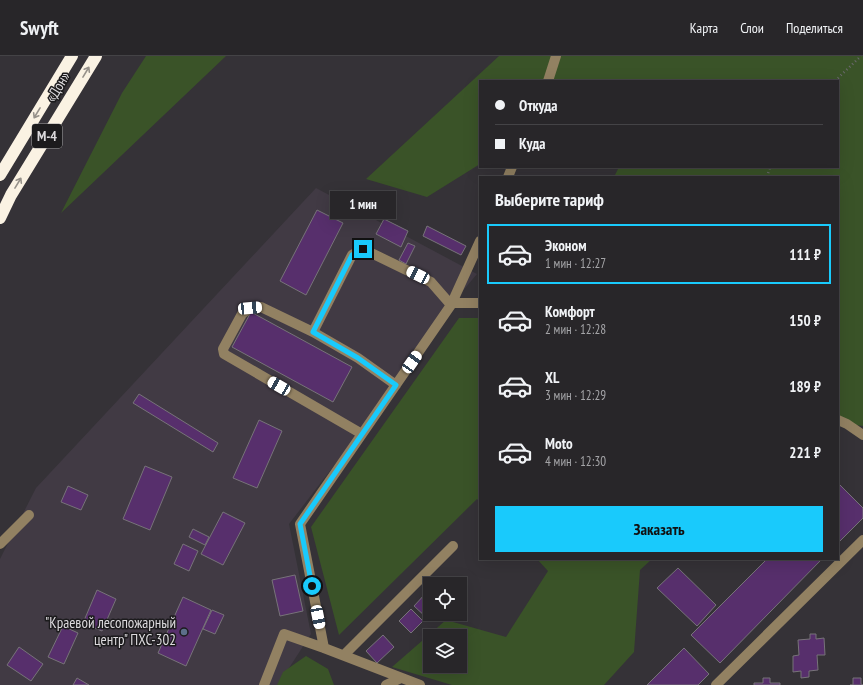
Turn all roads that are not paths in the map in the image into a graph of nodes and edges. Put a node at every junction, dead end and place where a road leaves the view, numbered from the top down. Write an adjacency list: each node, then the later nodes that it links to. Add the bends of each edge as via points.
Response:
1 (72, 56): 5 (highway, «Дон» / М-4, one-way to 5)
2 (96, 56): 6 (highway, «Дон» / М-4, one-way to 2, via 11,195)
3 (556, 56): 4 (street)
4 (548, 80)
5 (0, 175)
6 (0, 218)
7 (479, 243): 9 (street)
8 (479, 303): 9 (street)
9 (452, 304): 10 (street, via 431,282 363,249 352,255); 11 (street)
10 (313, 332): 11 (street, via 358,358); 13 (street, via 261,307 250,308 242,314 223,349 224,354)
11 (396, 385): 13 (street)
12 (839, 420): 14 (street)
13 (362, 434): 19 (street, via 300,524)
14 (863, 435)
15 (29, 515): 17 (street)
16 (863, 540): 25 (street)
17 (0, 544)
18 (453, 546): 20 (street)
19 (324, 648): 20 (street); 22 (street, via 284,634)
20 (344, 655): 21 (street)
21 (401, 678): 23 (street); 24 (street)
22 (264, 685)
23 (386, 685)
24 (420, 685)
25 (716, 685)

